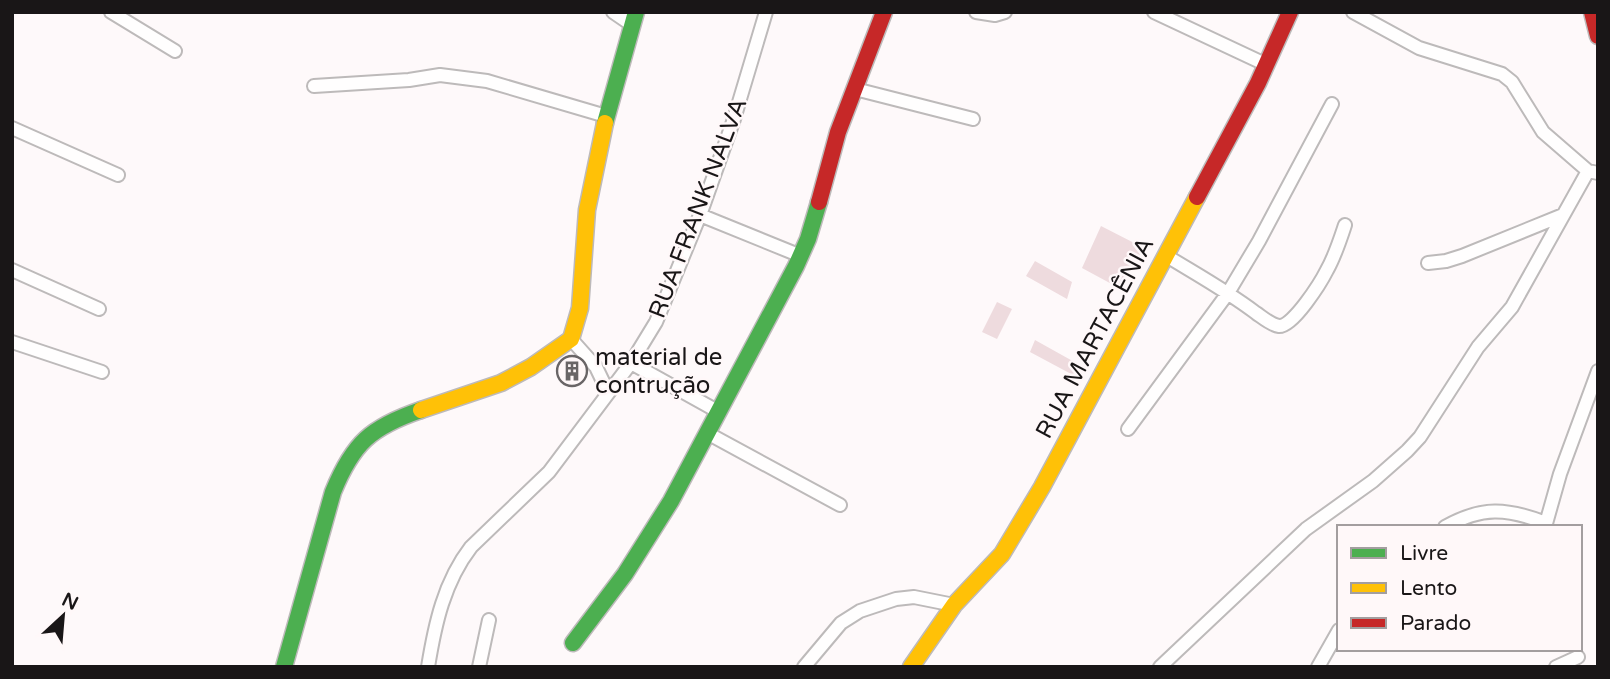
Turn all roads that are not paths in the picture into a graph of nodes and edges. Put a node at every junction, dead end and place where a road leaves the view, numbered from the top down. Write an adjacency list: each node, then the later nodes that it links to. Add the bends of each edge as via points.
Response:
1 (111, 12): 13 (street)
2 (613, 12): 11 (street)
3 (766, 12): 23 (street, RUA FRANK NALVA)
4 (884, 12): 16 (street)
5 (976, 12): 6 (street)
6 (1005, 12)
7 (1154, 12): 14 (street)
8 (1290, 12): 14 (street, RUA MARTACÊNIA)
9 (1353, 12): 21 (street, via 1419,48 1502,74 1512,82 1543,132)
10 (1592, 12): 12 (street)
11 (634, 19): 18 (street)
12 (1598, 36)
13 (175, 51)
14 (1267, 65): 26 (street, RUA MARTACÊNIA)
15 (314, 86): 18 (street, via 439,75 487,81)
16 (855, 89): 19 (street); 27 (street)
17 (1332, 104): 30 (street)
18 (606, 116): 32 (street, via 587,210 580,308)
19 (972, 118)
20 (12, 128): 22 (street)
21 (1593, 172): 24 (street)
22 (118, 175)
23 (700, 215): 27 (street); 34 (street, RUA FRANK NALVA, via 656,321)
24 (1563, 215): 28 (street, via 1462,256); 54 (street, via 1512,307 1478,347 1420,437 1373,481 1306,529)
25 (1345, 225): 30 (street, via 1328,270 1284,325 1269,322)
26 (1165, 255): 30 (street); 44 (street, RUA MARTACÊNIA, via 1002,554)
27 (802, 256): 38 (street)
28 (1428, 263)
29 (12, 270): 31 (street)
30 (1228, 293): 39 (street)
31 (99, 309)
32 (571, 339): 37 (street, via 596,367); 49 (street, via 501,383 415,412 370,433 356,447 333,492)
33 (12, 342): 36 (street)
34 (631, 363): 37 (street, RUA FRANK NALVA); 38 (street)
35 (1598, 371): 43 (street)
36 (102, 372)
37 (608, 392): 50 (street, RUA FRANK NALVA, via 549,471 460,561 440,607)
38 (719, 412): 40 (street)
39 (1128, 429)
40 (709, 434): 41 (street); 47 (street, via 663,517 608,601)
41 (840, 505)
42 (1450, 525): 43 (street, via 1476,512 1494,510)
43 (1545, 525)
44 (954, 605): 52 (street, via 914,597 860,611 841,623); 53 (street, RUA MARTACÊNIA)
45 (489, 620): 51 (street)
46 (1337, 634): 55 (street)
47 (573, 643)
48 (1578, 658): 56 (street)
49 (284, 667)
50 (428, 667)
51 (479, 667)
52 (804, 667)
53 (911, 667)
54 (1160, 667)
55 (1318, 667)
56 (1556, 667)

